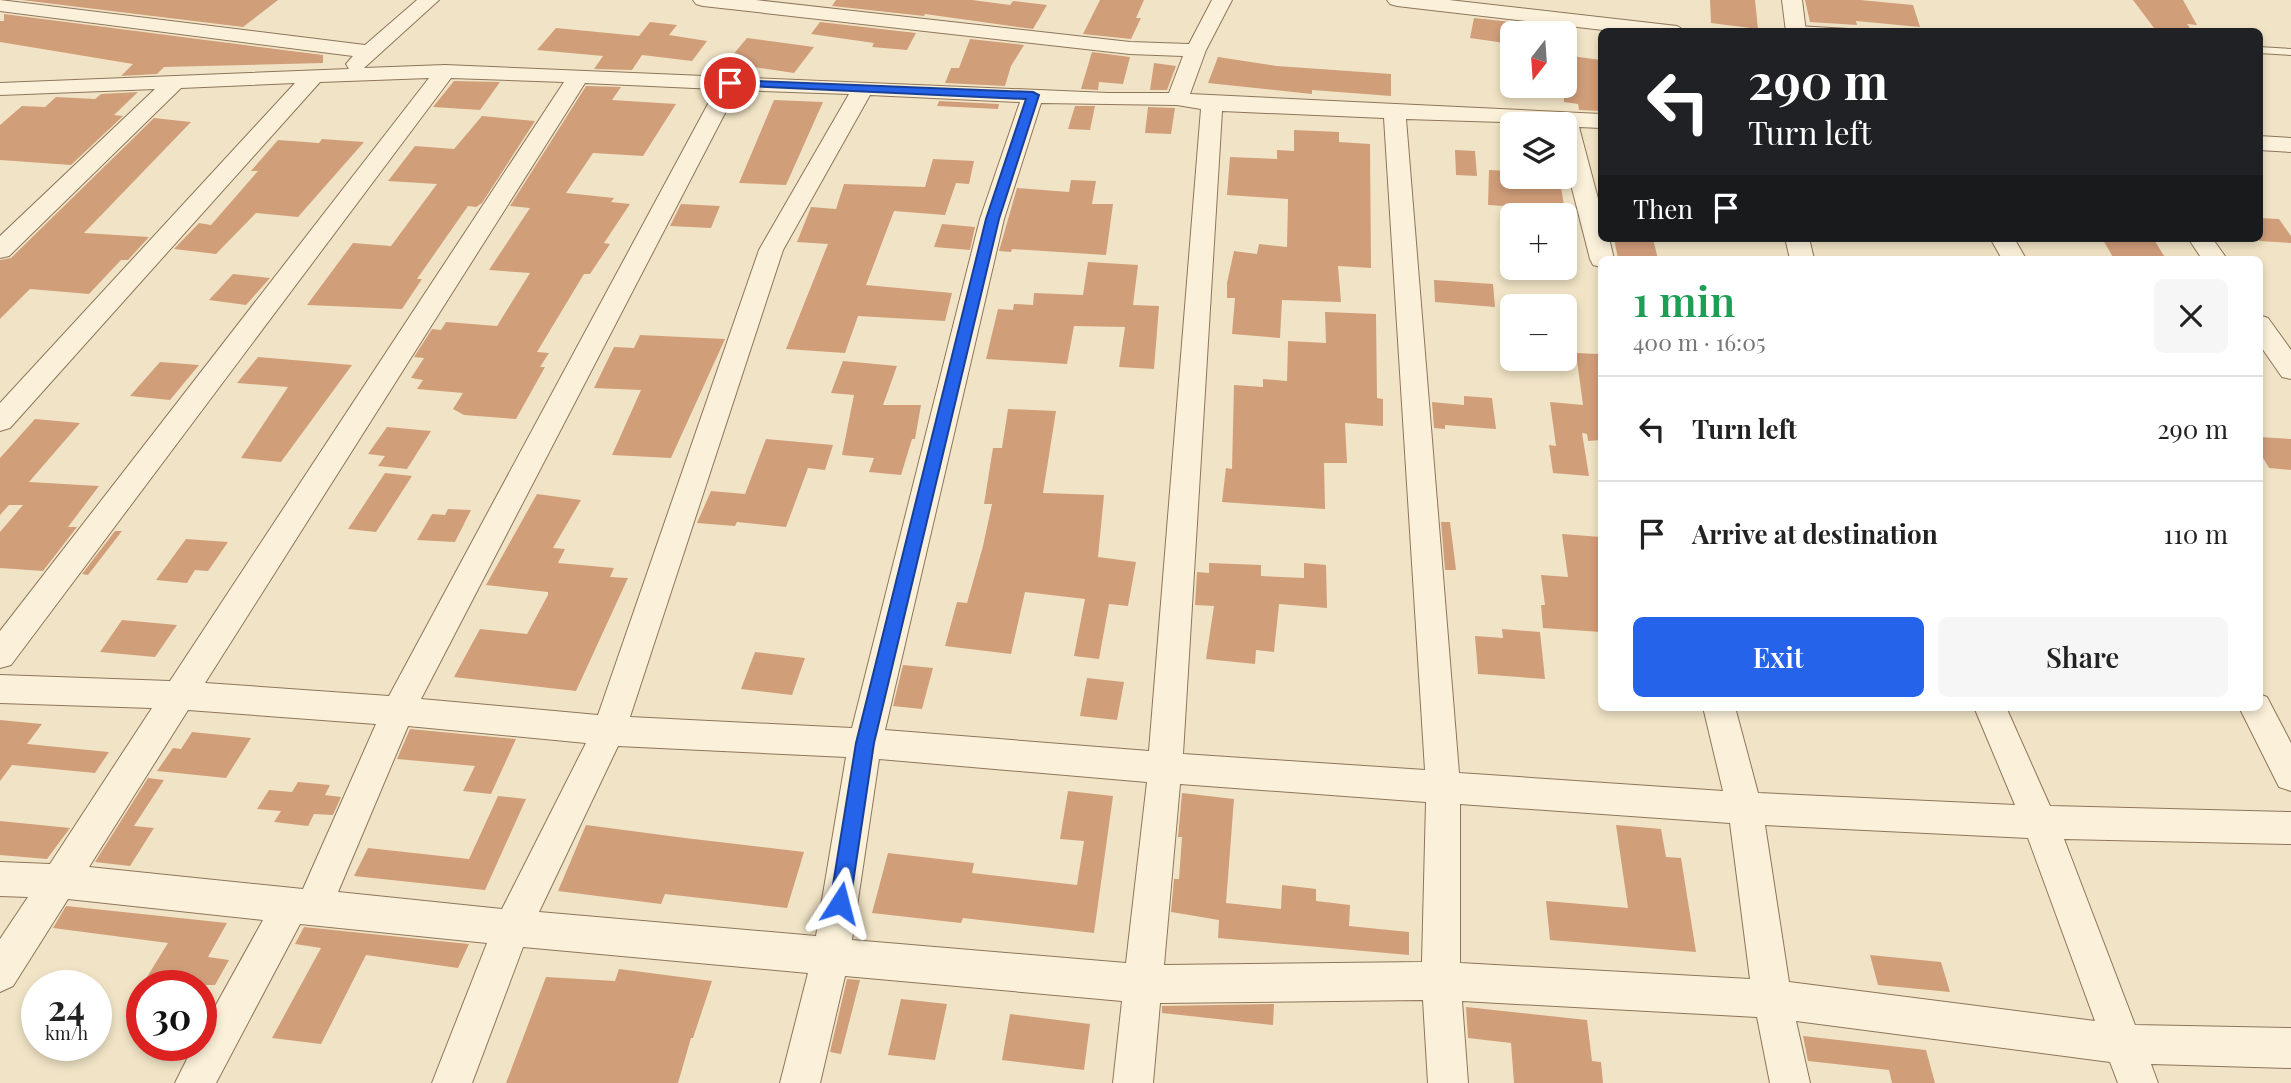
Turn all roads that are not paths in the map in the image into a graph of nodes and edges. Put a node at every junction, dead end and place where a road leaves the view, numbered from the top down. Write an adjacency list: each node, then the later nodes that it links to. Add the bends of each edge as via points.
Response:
1 (429, 0): 11 (street)
2 (703, 0): 9 (street, via 1130,48)
3 (1222, 0): 9 (street)
4 (1397, 0): 7 (street)
5 (1792, 0): 8 (street)
6 (0, 5): 11 (street)
7 (1642, 28)
8 (1796, 28)
9 (1196, 50): 22 (street)
10 (2263, 50): 12 (lane)
11 (371, 52): 14 (street)
12 (2291, 52)
13 (445, 71): 14 (street); 15 (street); 37 (street)
14 (341, 77): 16 (street)
15 (578, 77): 18 (street); 39 (street)
16 (313, 78): 17 (street); 36 (street)
17 (174, 83): 19 (street); 32 (street)
18 (730, 83): 20 (street); 40 (street)
19 (8, 88): 23 (street)
20 (863, 88): 21 (street); 44 (street, via 771,250)
21 (1033, 95): 22 (street); 45 (street, via 992,219)
22 (1177, 99): 24 (street)
23 (0, 103)
24 (1212, 104): 25 (street); 46 (street)
25 (1395, 113): 26 (street); 48 (street)
26 (1500, 117)
27 (1577, 120): 28 (street)
28 (1598, 121)
29 (2263, 143): 30 (street)
30 (2291, 145)
31 (1577, 162): 33 (street)
32 (0, 250)
33 (1601, 256)
34 (2263, 330): 35 (street)
35 (2291, 370)
36 (0, 421)
37 (0, 655)
38 (0, 689): 39 (street)
39 (178, 695): 40 (street); 53 (street)
40 (398, 711): 44 (street); 54 (street)
41 (1720, 711): 49 (street)
42 (1992, 711): 50 (street)
43 (2257, 711): 47 (street)
44 (609, 731): 45 (street); 55 (street)
45 (865, 743): 46 (street); 56 (street)
46 (1165, 768): 48 (street); 59 (street)
47 (2291, 776)
48 (1443, 787): 49 (street); 58 (street)
49 (1745, 808): 50 (street); 60 (street)
50 (2040, 822): 51 (street); 61 (street)
51 (2291, 828)
52 (0, 879): 53 (street)
53 (58, 881): 54 (street); 57 (street)
54 (302, 907): 55 (street); 63 (street)
55 (512, 928): 56 (street); 64 (street)
56 (831, 956): 59 (street); 65 (street)
57 (0, 972)
58 (1441, 981): 59 (street); 60 (street); 67 (street)
59 (1144, 984): 66 (street)
60 (1772, 999): 61 (street); 68 (street)
61 (2123, 1044): 62 (street); 69 (street)
62 (2291, 1048)
63 (195, 1083)
64 (452, 1083)
65 (800, 1083)
66 (1133, 1083)
67 (1448, 1083)
68 (1790, 1083)
69 (2138, 1083)

